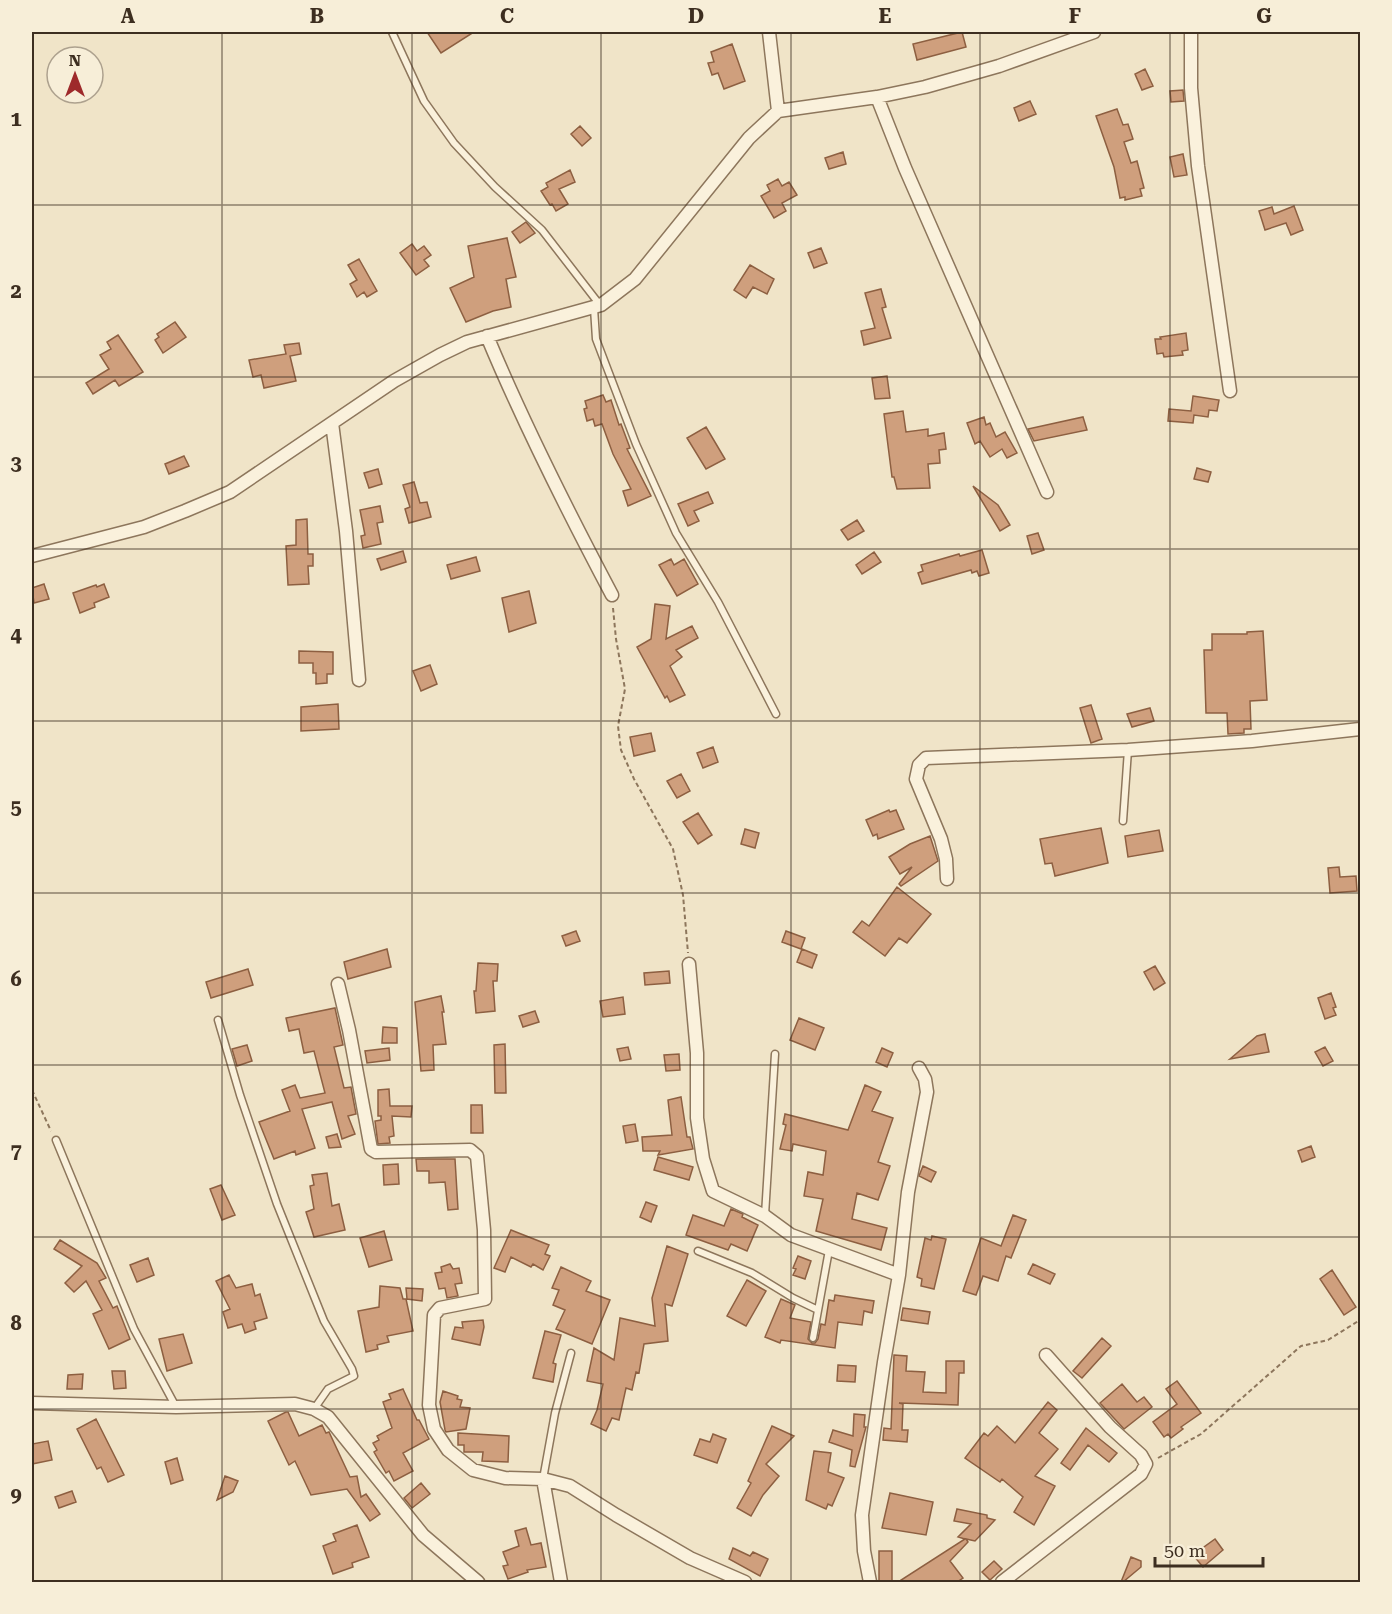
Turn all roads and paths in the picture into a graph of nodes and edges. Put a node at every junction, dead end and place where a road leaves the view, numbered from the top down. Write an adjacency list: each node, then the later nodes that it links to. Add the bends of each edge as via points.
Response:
1 (392, 32): 7 (lane, via 424,101 454,143 542,230)
2 (769, 32): 6 (street)
3 (1094, 32): 5 (street, via 999,66)
4 (1191, 32): 9 (street, via 1198,166)
5 (877, 97): 6 (street); 11 (street)
6 (778, 111): 7 (street, via 749,138 635,279)
7 (597, 307): 8 (street); 15 (lane, via 596,339 640,454 676,533 718,602)
8 (488, 336): 10 (street, via 440,355); 13 (street, via 564,505)
9 (1230, 391)
10 (332, 423): 12 (street, via 212,500 144,527); 14 (street)
11 (1047, 492)
12 (32, 556)
13 (612, 595): 20 (path, via 625,689 618,726 621,750 673,849 683,895)
14 (359, 680)
15 (776, 714)
16 (1360, 729): 17 (street)
17 (1128, 750): 18 (lane); 19 (street, via 926,758 919,765 916,779 941,838)
18 (1124, 820)
19 (947, 879)
20 (689, 964): 27 (street, via 697,1053 697,1119 703,1159 713,1191)
21 (338, 984): 40 (street, via 371,1149 470,1150 477,1156 485,1299 441,1308 434,1315 429,1405 434,1429 448,1450 473,1470 505,1479)
22 (218, 1020): 38 (lane, via 277,1204 324,1321 354,1376 328,1389)
23 (775, 1054): 27 (lane)
24 (919, 1068): 30 (street, via 927,1092)
25 (32, 1090): 26 (path)
26 (56, 1140): 37 (lane, via 134,1329)
27 (765, 1216): 28 (street, via 791,1235)
28 (829, 1250): 30 (street); 31 (lane)
29 (698, 1251): 31 (lane, via 752,1273)
30 (899, 1275): 44 (street, via 862,1515)
31 (818, 1310): 33 (lane)
32 (1360, 1320): 39 (path, via 1328,1340 1301,1346 1201,1434)
33 (813, 1338)
34 (571, 1353): 40 (lane)
35 (1046, 1355): 39 (street)
36 (32, 1403): 37 (street)
37 (176, 1407): 38 (street, via 296,1404)
38 (314, 1409): 41 (street, via 328,1417 423,1534)
39 (1146, 1464): 45 (street, via 1141,1474)
40 (543, 1479): 42 (street); 43 (street, via 570,1486 690,1558)
41 (478, 1582)
42 (561, 1582)
43 (745, 1582)
44 (870, 1582)
45 (1002, 1582)

